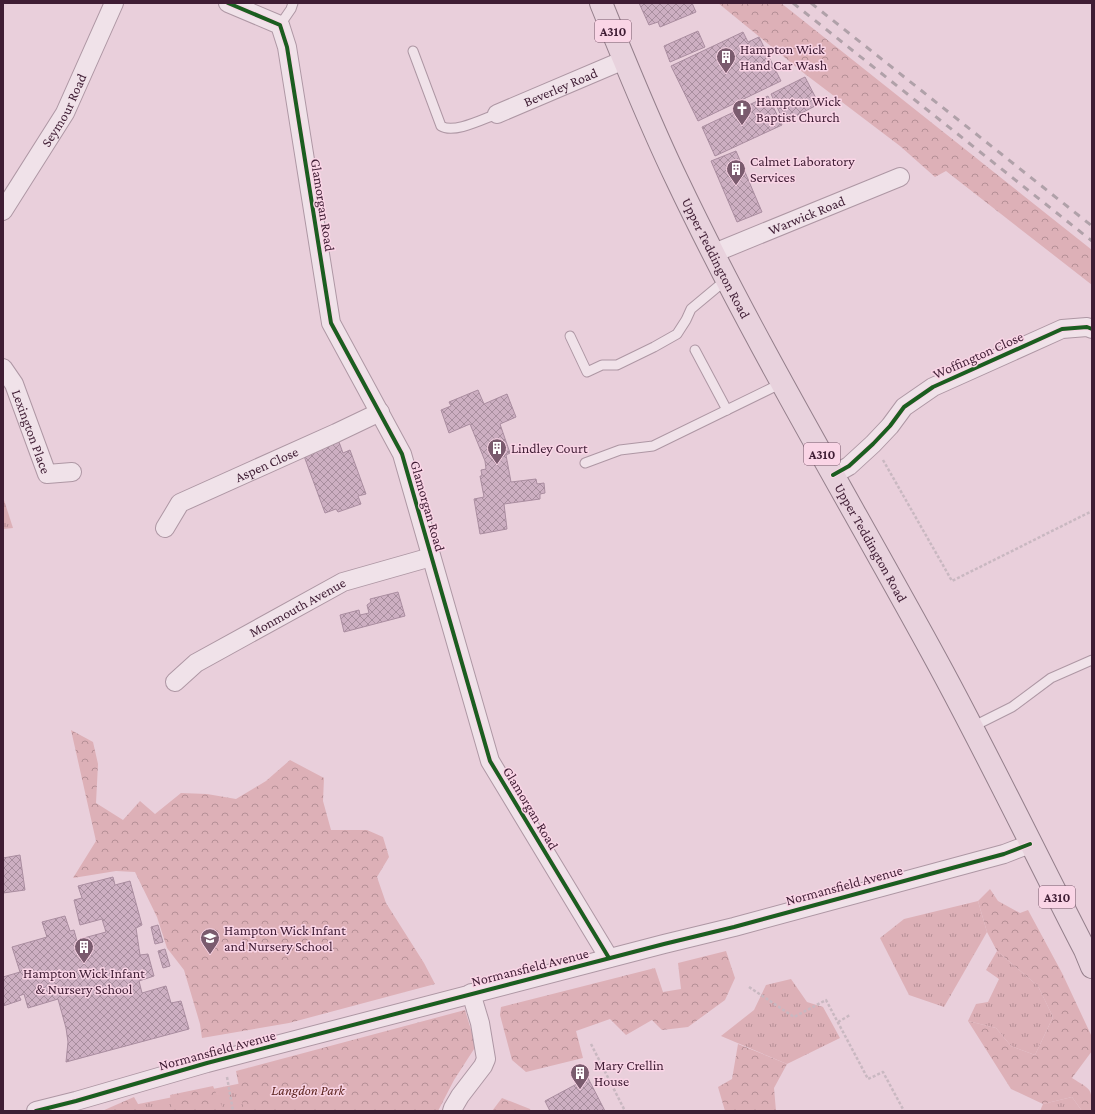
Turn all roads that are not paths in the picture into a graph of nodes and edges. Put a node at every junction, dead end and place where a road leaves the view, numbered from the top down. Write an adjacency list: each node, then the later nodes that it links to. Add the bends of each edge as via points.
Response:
1 (114, 3): 10 (street, Seymour Road, via 65,113)
2 (228, 3): 5 (street)
3 (293, 3): 5 (lane)
4 (601, 3): 7 (main road, Upper Teddington Road / A310)
5 (280, 25): 19 (street, Glamorgan Road, via 287,46 331,323)
6 (413, 51): 8 (lane, via 441,126 446,129 464,126)
7 (624, 60): 8 (street, Beverley Road); 11 (main road, Upper Teddington Road / A310, via 658,139)
8 (497, 114)
9 (900, 177): 11 (street, Warwick Road)
10 (3, 211)
11 (714, 253): 12 (main road, Upper Teddington Road / A310)
12 (727, 279): 14 (lane, via 692,309 677,334 618,365 602,365 587,372); 17 (main road, Upper Teddington Road / A310)
13 (1092, 329): 22 (street, Woffington Close, via 1062,329 933,387 904,407 873,444 849,466)
14 (570, 336)
15 (695, 350): 18 (lane)
16 (3, 368): 21 (street, Lexington Place, via 14,384 47,474)
17 (782, 383): 18 (lane); 22 (main road, Upper Teddington Road / A310)
18 (727, 410): 20 (lane, via 652,446 620,450)
19 (380, 412): 23 (street, Aspen Close, via 180,503); 24 (street, Glamorgan Road, via 402,454)
20 (585, 463)
21 (72, 472)
22 (833, 475): 27 (main road, Upper Teddington Road / A310)
23 (165, 528)
24 (431, 557): 26 (street, Monmouth Avenue, via 343,582 196,663); 29 (street, Glamorgan Road, via 490,762)
25 (1092, 660): 27 (lane, via 1051,678 1012,707)
26 (174, 682)
27 (972, 727): 28 (main road, Upper Teddington Road / A310)
28 (1030, 844): 29 (street, Normansfield Avenue, via 1004,854); 30 (main road, Upper Teddington Road / A310)
29 (610, 958): 31 (street, Normansfield Avenue)
30 (1089, 958)
31 (471, 993): 32 (street, Normansfield Avenue, via 223,1059); 34 (street, via 480,1023 486,1059)
32 (77, 1106): 33 (street, Normansfield Avenue)
33 (36, 1111)
34 (452, 1111)

